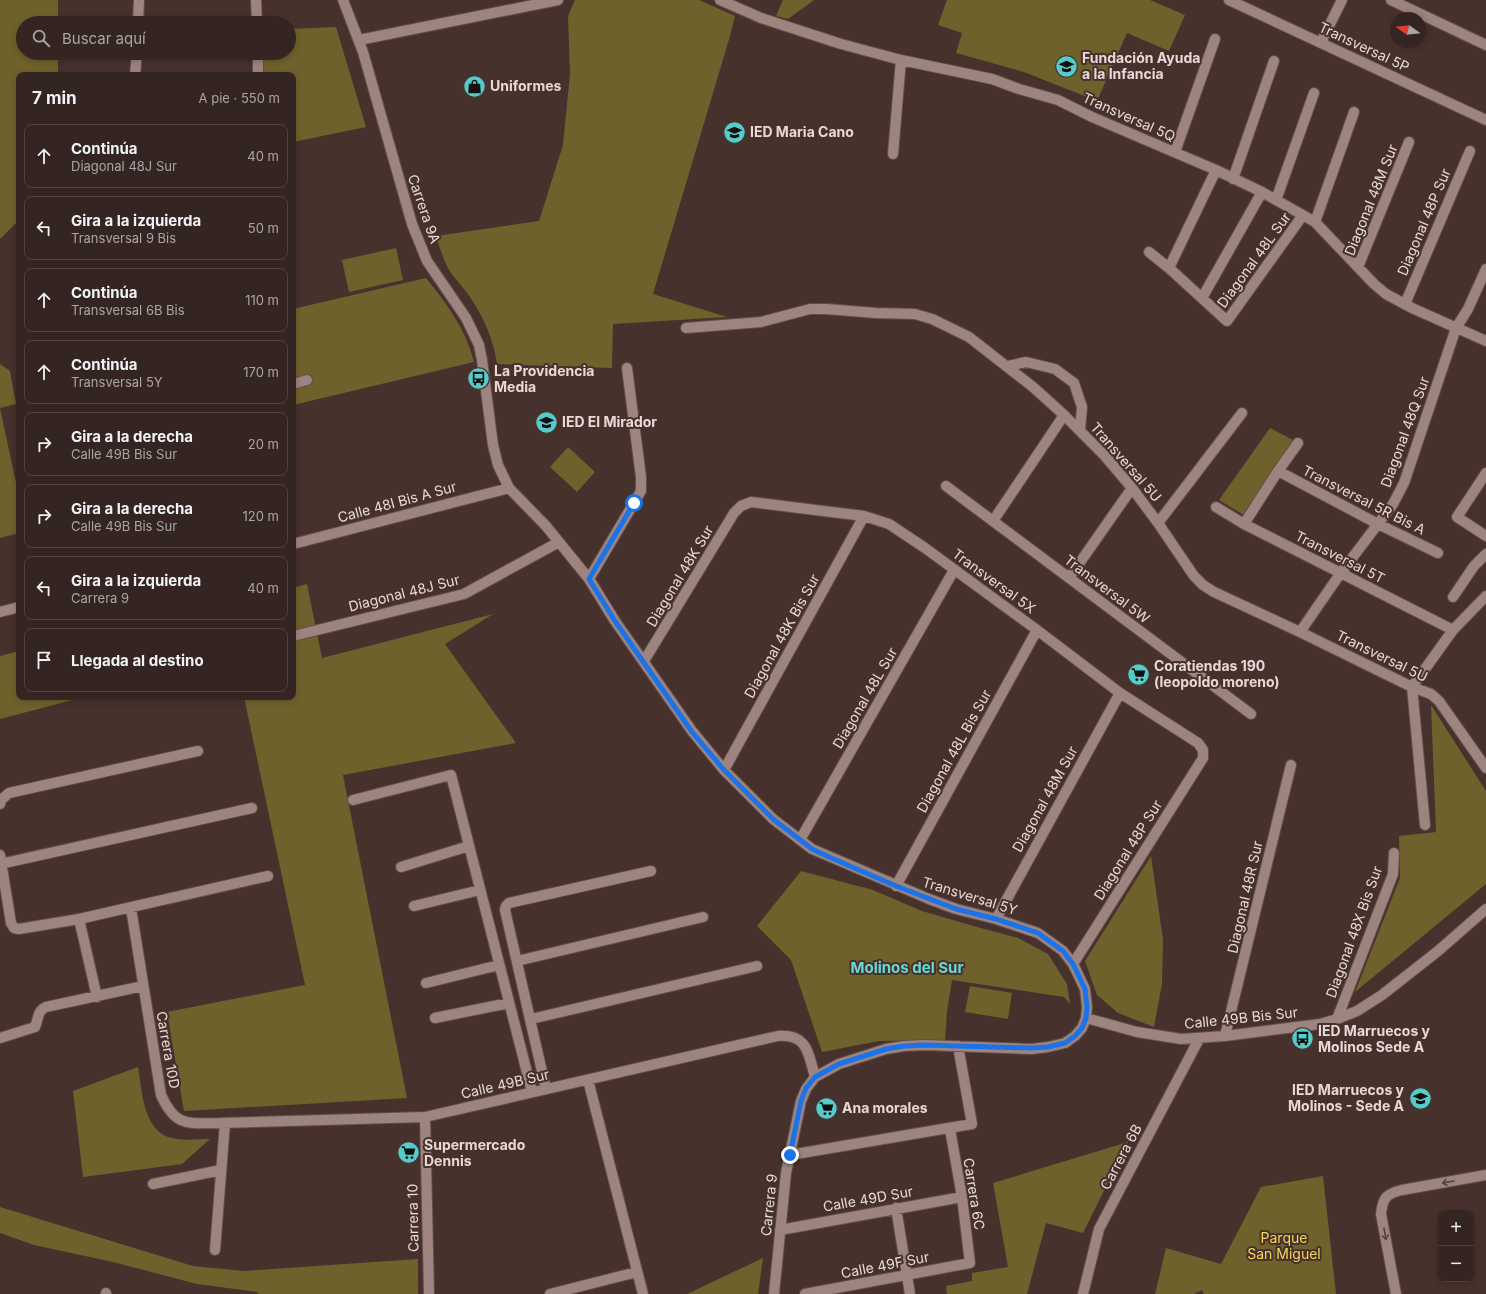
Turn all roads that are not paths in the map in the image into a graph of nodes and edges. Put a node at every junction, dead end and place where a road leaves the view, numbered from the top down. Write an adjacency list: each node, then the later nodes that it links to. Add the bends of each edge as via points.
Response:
1 (139, 0): 9 (street)
2 (256, 0): 10 (street)
3 (343, 0): 12 (street, Carrera 9A)
4 (558, 0): 12 (street)
5 (720, 0): 17 (street, Transversal 5Q, via 761,18)
6 (1229, 0): 13 (street, Transversal 5P)
7 (1342, 0): 13 (street)
8 (1391, 0): 14 (street)
9 (138, 16)
10 (257, 16)
11 (1215, 39): 26 (street)
12 (359, 40): 54 (street, Carrera 9A, via 417,238 427,260 466,318 478,345 493,445)
13 (1321, 42): 23 (street, Transversal 5P)
14 (1486, 45)
15 (136, 60): 19 (street)
16 (258, 60): 20 (street)
17 (901, 60): 26 (street, Transversal 5Q, via 992,79 1058,100); 27 (street)
18 (1274, 61): 29 (street)
19 (135, 72)
20 (258, 72)
21 (1314, 93): 31 (street)
22 (1354, 112): 33 (street)
23 (1486, 120)
24 (1409, 142): 35 (street, Diagonal 48M Sur)
25 (1470, 151): 39 (street, Diagonal 48P Sur)
26 (1175, 152): 28 (street, Transversal 5Q)
27 (893, 154)
28 (1216, 170): 29 (street, Transversal 5Q); 36 (street)
29 (1233, 179): 30 (street, Transversal 5Q)
30 (1262, 192): 31 (street, Transversal 5Q); 38 (street)
31 (1276, 200): 32 (street, Transversal 5Q)
32 (1303, 215): 33 (street, Transversal 5Q); 38 (street, Diagonal 48L Sur, via 1227,320)
33 (1315, 222): 35 (street, Transversal 5Q)
34 (1149, 252): 36 (street)
35 (1358, 267): 39 (street, Transversal 5Q, via 1386,294)
36 (1169, 268): 38 (street)
37 (1486, 269): 41 (street, Diagonal 48Q Sur, via 1468,309)
38 (1202, 298)
39 (1405, 304): 41 (street, Transversal 5Q)
40 (686, 328): 43 (street, Transversal 5U, via 761,322 810,309 915,314 932,319 969,337)
41 (1456, 328): 42 (street, Transversal 5Q); 62 (street, Diagonal 48Q Sur, via 1404,483)
42 (1486, 340)
43 (1008, 366): 48 (street, Transversal 5U); 49 (street, via 1026,362 1055,369 1074,383 1082,407)
44 (626, 368): 71 (street, via 641,492)
45 (307, 380): 46 (street)
46 (296, 383)
47 (1242, 413): 60 (street)
48 (1064, 415): 49 (street, Transversal 5U); 59 (street)
49 (1080, 430): 55 (street, Transversal 5U)
50 (1298, 443): 51 (street)
51 (1278, 471): 61 (street); 62 (street, Transversal 5R Bis A)
52 (1486, 473): 63 (street, via 1457,517)
53 (946, 486): 59 (street, Transversal 5W)
54 (509, 488): 64 (street, Carrera 9A); 65 (street, Calle 48I Bis A Sur)
55 (1132, 488): 60 (street, Transversal 5U); 70 (street)
56 (741, 506): 58 (street, Transversal 5X, via 751,502); 80 (street, Diagonal 48K Sur, via 734,513)
57 (1216, 507): 61 (street, Transversal 5T)
58 (864, 516): 68 (street, Transversal 5X, via 889,524); 88 (street, Diagonal 48K Bis Sur)
59 (993, 521): 70 (street, Transversal 5W)
60 (1158, 523): 78 (street, Transversal 5U, via 1203,585)
61 (1244, 524): 69 (street, Transversal 5T)
62 (1378, 524): 66 (street, Transversal 5R Bis A); 69 (street, Diagonal 48Q Sur)
63 (1486, 536)
64 (559, 542): 71 (street, Carrera 9A); 79 (street, Diagonal 48J Sur, via 464,594)
65 (296, 543)
66 (1438, 553)
67 (1486, 554): 73 (street, via 1474,566)
68 (954, 570): 76 (street, Transversal 5X); 93 (street, Diagonal 48L Sur)
69 (1340, 574): 77 (street, Transversal 5T); 78 (street, Diagonal 48Q Sur)
70 (1069, 578): 83 (street, Transversal 5W)
71 (589, 579): 80 (street, Carrera 9A)
72 (1486, 596): 77 (street)
73 (1453, 597)
74 (16, 608): 75 (street)
75 (0, 612)
76 (1037, 630): 82 (street, Transversal 5X); 101 (street, Diagonal 48L Bis Sur)
77 (1453, 630): 81 (street)
78 (1300, 632): 81 (street, Transversal 5U)
79 (296, 635)
80 (644, 661): 88 (street, Transversal 5Y, via 692,732)
81 (1412, 687): 87 (street, Transversal 5U, via 1431,694 1439,701); 92 (street)
82 (1120, 693): 84 (street, Transversal 5X, via 1198,743); 108 (street, Diagonal 48M Sur)
83 (1252, 714)
84 (1203, 750): 110 (street, Diagonal 48P Sur, via 1203,758)
85 (198, 751): 90 (street, via 9,793)
86 (1291, 765): 121 (street, Diagonal 48R Sur)
87 (1486, 768)
88 (724, 770): 93 (street, Transversal 5Y, via 773,819)
89 (353, 800): 94 (street, via 452,775)
90 (0, 804)
91 (252, 808): 97 (street)
92 (1425, 825)
93 (800, 840): 101 (street, Transversal 5Y, via 812,849)
94 (469, 846): 98 (street); 102 (street)
95 (1394, 853): 120 (street, Diagonal 48X Bis Sur, via 1393,874)
96 (0, 855): 97 (street)
97 (0, 864): 107 (street, via 10,923 14,928)
98 (401, 866)
99 (651, 871): 109 (street, via 510,902 505,910)
100 (268, 876): 104 (street)
101 (896, 886): 108 (street, Transversal 5Y, via 956,909)
102 (480, 890): 103 (street); 111 (street)
103 (414, 906)
104 (131, 908): 107 (street); 114 (street, Carrera 10D)
105 (1486, 909): 120 (street, Calle 49B Bis Sur, via 1382,995 1357,1011)
106 (703, 917): 109 (street)
107 (79, 919): 115 (street)
108 (996, 919): 110 (street, Transversal 5Y, via 1038,933 1063,951)
109 (517, 961): 119 (street)
110 (1073, 964): 118 (street, Transversal 5Y, via 1085,989)
111 (499, 965): 113 (street); 116 (street)
112 (757, 966): 119 (street)
113 (426, 983)
114 (143, 986): 115 (street); 129 (street, Carrera 10D, via 161,1095)
115 (97, 997): 122 (street, via 41,1009 35,1027)
116 (509, 1003): 117 (street); 128 (street)
117 (436, 1018)
118 (1086, 1018): 123 (street, Calle 49B Bis Sur, via 1160,1037); 124 (street, via 1075,1036 1065,1043 1048,1047)
119 (531, 1019): 127 (street)
120 (1337, 1019): 121 (street, Calle 49B Bis Sur, via 1320,1024)
121 (1226, 1036): 123 (street, Calle 49B Bis Sur)
122 (0, 1038)
123 (1199, 1039): 150 (street, Carrera 6B, via 1099,1229)
124 (958, 1046): 125 (street, via 886,1049 839,1064); 132 (street, via 972,1124)
125 (815, 1077): 126 (street, Calle 49B Sur, via 807,1050 798,1039 789,1035); 133 (street, Carrera 9, via 806,1088 801,1101)
126 (588, 1080): 127 (street, Calle 49B Sur); 142 (street)
127 (546, 1089): 128 (street, Calle 49B Sur)
128 (532, 1092): 130 (street, Calle 49B Sur)
129 (173, 1116): 131 (street, Calle 49B Sur, via 184,1122)
130 (425, 1117): 131 (street, Calle 49B Sur); 144 (street, Carrera 10)
131 (225, 1123): 134 (street)
132 (950, 1129): 133 (street); 137 (street, Carrera 6C)
133 (790, 1155): 139 (street, Carrera 9)
134 (221, 1170): 136 (street); 140 (street)
135 (1486, 1175): 151 (street, one-way to 151, via 1392,1192 1386,1196 1381,1214)
136 (153, 1184)
137 (962, 1197): 138 (street, Calle 49D Sur); 141 (street, Carrera 6C)
138 (896, 1208): 139 (street, Calle 49D Sur); 143 (street)
139 (780, 1230): 147 (street, Carrera 9)
140 (215, 1250)
141 (970, 1263): 143 (street, Calle 49F Sur)
142 (637, 1272): 145 (street); 146 (street)
143 (907, 1275): 148 (street, Calle 49F Sur); 149 (street)
144 (429, 1294)
145 (550, 1294)
146 (643, 1294)
147 (774, 1294)
148 (805, 1294)
149 (910, 1294)
150 (1083, 1294)
151 (1396, 1294)

